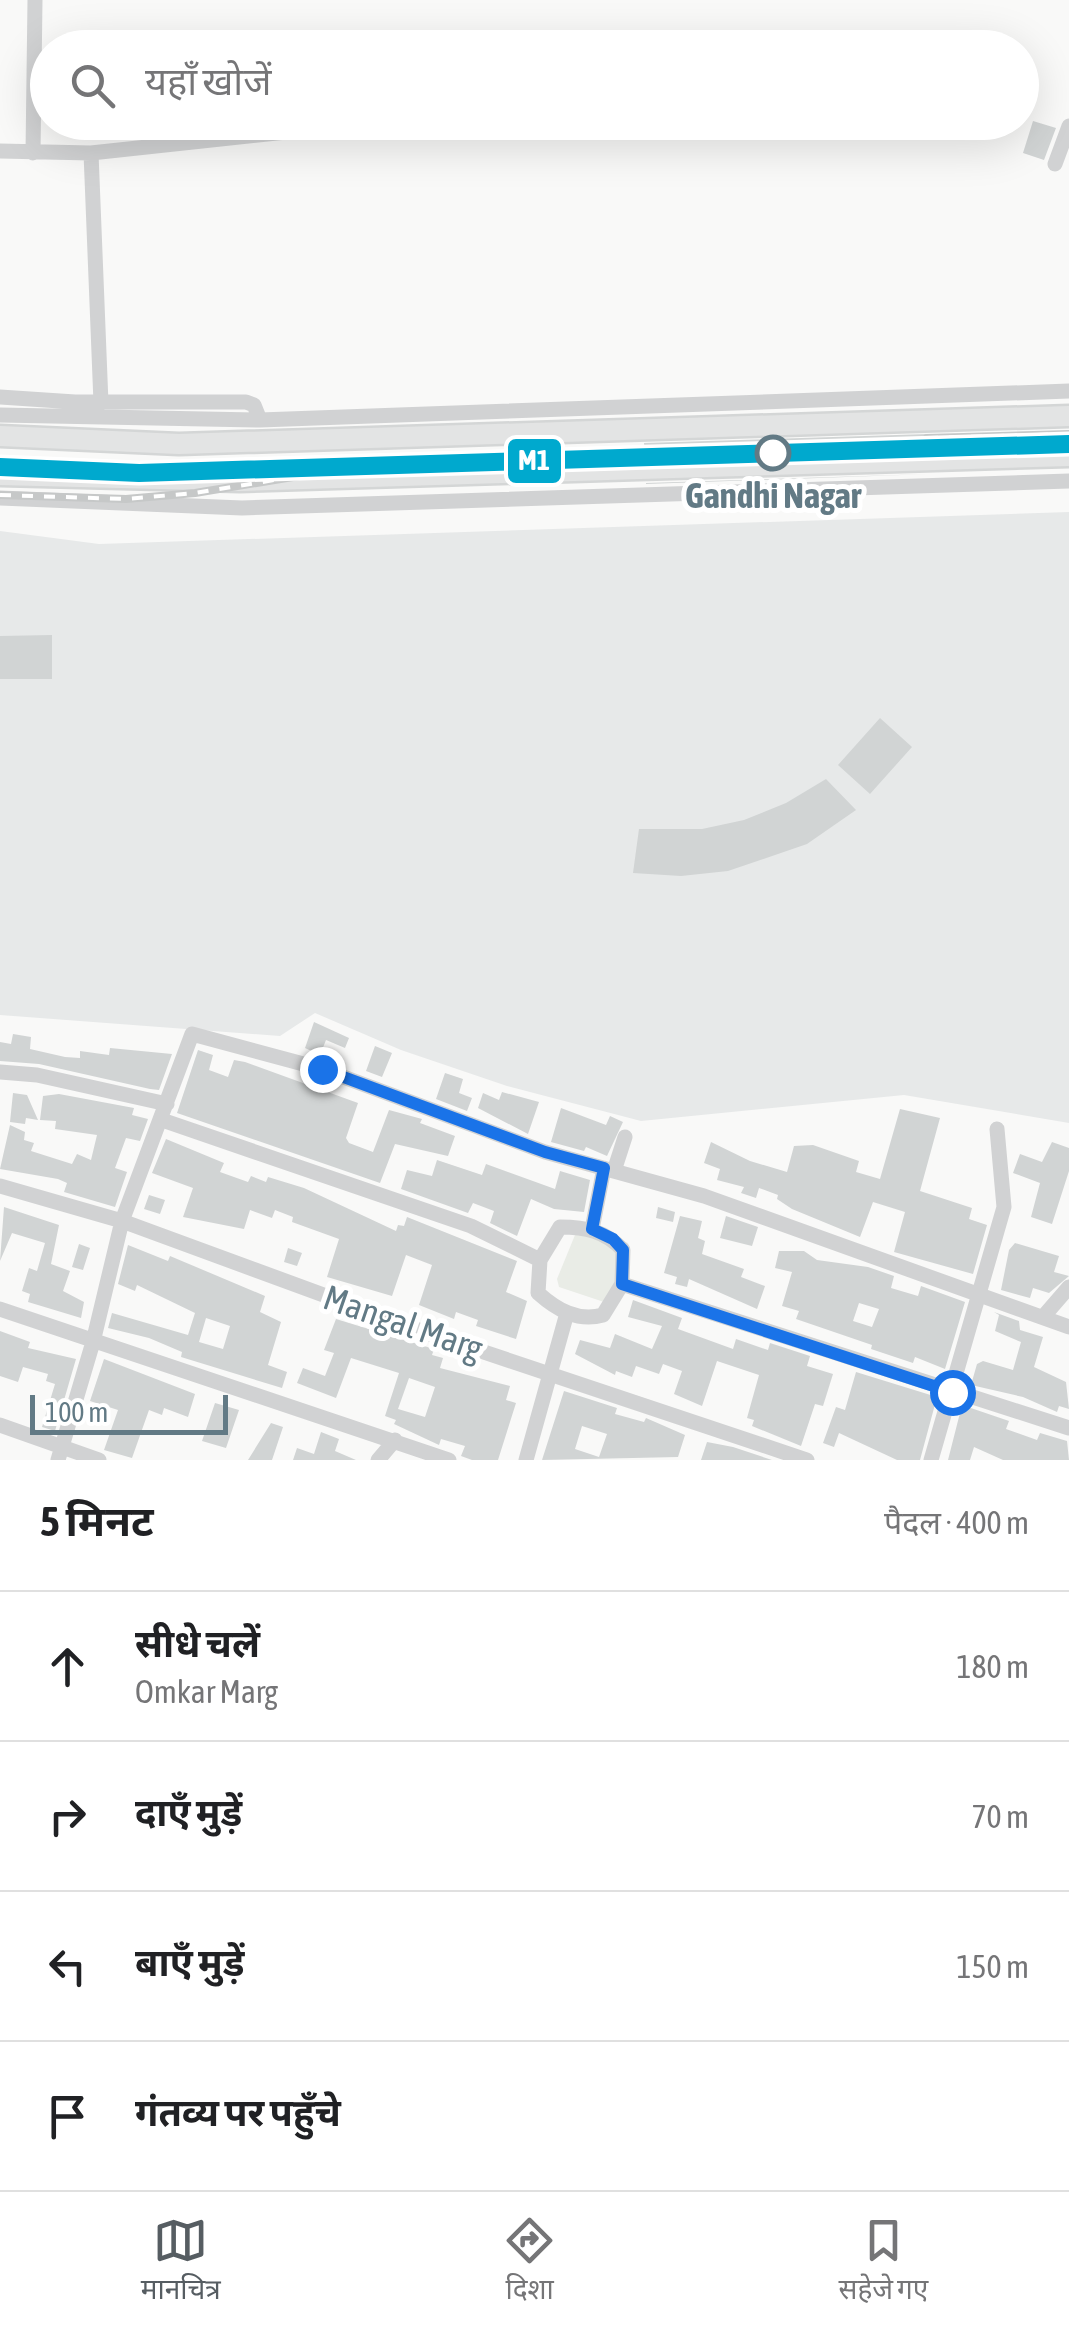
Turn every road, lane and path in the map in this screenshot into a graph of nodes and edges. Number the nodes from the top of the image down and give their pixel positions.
1 (36, 0) edge
2 (35, 30) edge
3 (1069, 126) edge
4 (33, 140) edge
5 (212, 140) edge
6 (0, 150) edge
7 (91, 153) junction
8 (33, 154) junction
9 (1055, 164) dead end
10 (1069, 391) edge
11 (0, 397) edge
12 (101, 402) junction
13 (0, 415) edge
14 (1069, 416) edge
15 (260, 420) junction
16 (0, 436) edge
17 (1069, 456) edge
18 (0, 476) edge
19 (1069, 481) edge
20 (0, 498) edge
21 (0, 1072) edge
22 (165, 1112) junction
23 (998, 1129) dead end
24 (625, 1137) dead end
25 (609, 1169) junction
26 (0, 1186) edge
27 (122, 1222) junction
28 (592, 1229) junction
29 (540, 1260) junction
30 (622, 1284) junction
31 (1069, 1288) edge
32 (978, 1292) junction
33 (0, 1309) edge
34 (568, 1313) junction
35 (1043, 1317) junction
36 (1069, 1327) edge
37 (93, 1342) junction
38 (552, 1374) junction
39 (952, 1392) junction
40 (0, 1425) edge
41 (1069, 1428) edge
42 (395, 1440) junction
43 (60, 1452) edge
44 (99, 1460) edge
45 (378, 1460) edge
46 (449, 1460) edge
47 (526, 1460) edge
48 (807, 1460) edge
49 (932, 1460) edge

1 - 2 street
3 - 9 street
4 - 8 street
5 - 7 street
6 - 8 street
7 - 8 street
7 - 12 street
10 - 15 street
11 - 12 street
12 - 15 street
13 - 15 street
14 - 16 main road
17 - 18 main road
19 - 20 street
21 - 22 street
22 - 25 street
22 - 27 street
22 - 29 street
23 - 32 street
24 - 25 street
25 - 28 street
25 - 32 street
26 - 27 street, Mangal Marg
27 - 37 street
27 - 38 street, Mangal Marg
28 - 29 street
28 - 30 street
29 - 34 street
30 - 34 street
30 - 39 street
31 - 35 street
32 - 35 street
32 - 39 street
33 - 37 street
34 - 38 street
35 - 36 street
37 - 42 street
37 - 43 street
38 - 47 street
38 - 48 street, Mangal Marg
39 - 41 street
39 - 49 street
40 - 43 street
42 - 45 street
42 - 46 street
43 - 44 street

